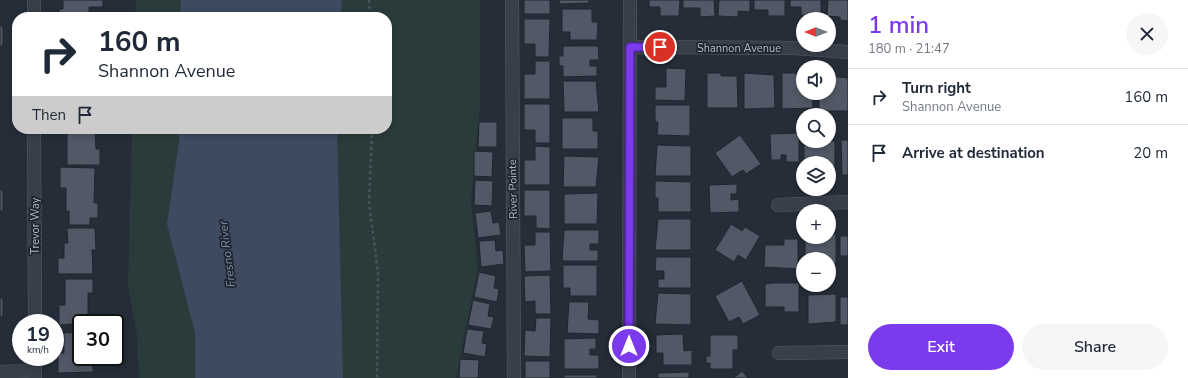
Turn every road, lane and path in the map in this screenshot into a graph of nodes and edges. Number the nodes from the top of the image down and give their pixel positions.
1 (34, 0) edge
2 (369, 0) edge
3 (512, 0) edge
4 (630, 0) edge
5 (34, 12) edge
6 (370, 12) edge
7 (630, 47) junction
8 (848, 52) edge
9 (34, 134) edge
10 (372, 134) edge
11 (848, 202) edge
12 (778, 204) dead end
13 (35, 314) edge
14 (848, 352) edge
15 (779, 353) dead end
16 (0, 372) edge
17 (35, 374) edge
18 (376, 378) edge
19 (514, 378) edge
20 (629, 378) edge

1 - 5 street
2 - 6 path
3 - 19 street, River Pointe
4 - 7 street
7 - 8 street, Shannon Avenue
7 - 20 street
9 - 13 street, Trevor Way
10 - 18 path
11 - 12 street
14 - 15 street
16 - 17 street

